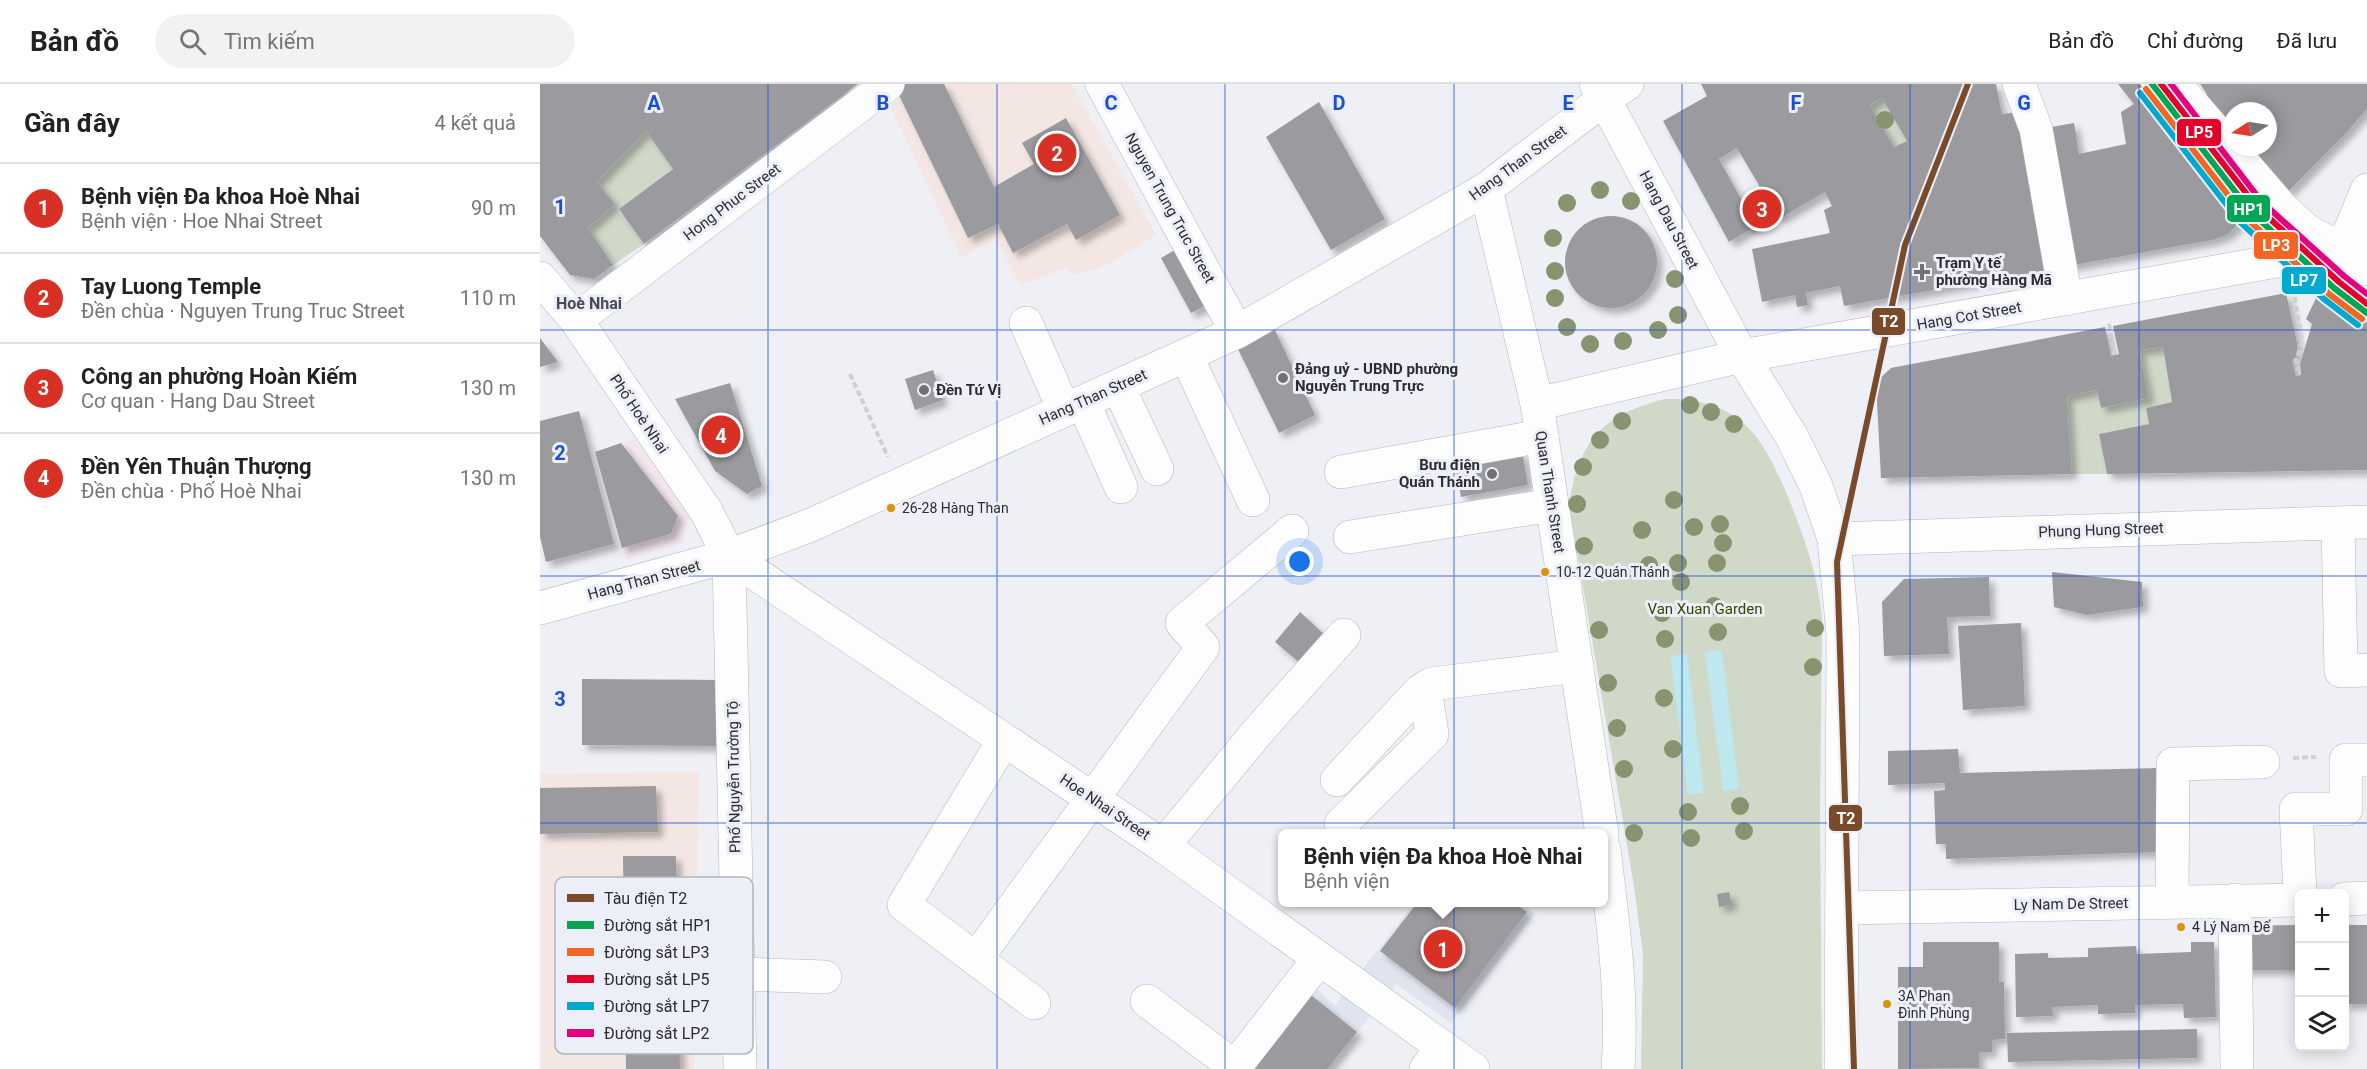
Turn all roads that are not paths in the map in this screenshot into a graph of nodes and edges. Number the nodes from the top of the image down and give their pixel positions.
1 (888, 84) edge
2 (1102, 84) edge
3 (2019, 84) edge
4 (2175, 84) edge
5 (1609, 89) edge
6 (1486, 189) junction
7 (2367, 190) edge
8 (2359, 255) edge
9 (540, 278) edge
10 (2066, 299) junction
11 (576, 320) junction
12 (1026, 323) dead end
13 (1237, 332) junction
14 (1186, 355) junction
15 (1742, 356) junction
16 (1118, 386) junction
17 (1074, 406) junction
18 (1539, 420) junction
19 (1157, 469) dead end
20 (1341, 472) dead end
21 (1121, 487) dead end
22 (1253, 500) dead end
23 (1552, 505) junction
24 (2352, 523) edge
25 (1292, 531) dead end
26 (1350, 537) dead end
27 (1834, 539) junction
28 (729, 556) junction
29 (540, 608) edge
30 (1344, 635) dead end
31 (1577, 666) junction
32 (2367, 670) edge
33 (1425, 688) junction
34 (1004, 740) junction
35 (2356, 760) edge
36 (2263, 762) road end
37 (1337, 780) dead end
38 (1092, 798) junction
39 (1341, 824) dead end
40 (1601, 829) edge
41 (1163, 846) junction
42 (737, 877) edge
43 (1608, 883) edge
44 (2300, 889) edge
45 (2367, 898) edge
46 (2349, 899) edge
47 (2235, 900) junction
48 (2295, 900) edge
49 (2172, 902) junction
50 (1842, 908) junction
51 (976, 959) junction
52 (1319, 959) junction
53 (753, 974) edge
54 (825, 977) dead end
55 (1147, 1001) dead end
56 (1034, 1003) dead end
57 (740, 1054) edge
58 (1434, 1058) edge
59 (740, 1069) edge
60 (1473, 1069) edge
61 (1618, 1069) edge
62 (1840, 1069) edge
63 (2237, 1069) edge

1 - 11 street, Hong Phuc Street
2 - 13 street, Nguyen Trung Truc Street
3 - 10 street
4 - 8 street
5 - 6 street, Hang Than Street
5 - 15 street, Hang Dau Street
6 - 13 street, Hang Than Street
6 - 18 street, Quan Thanh Street
7 - 8 street
8 - 10 street, Hang Cot Street
9 - 11 street, Phố Hoè Nhai
10 - 15 street, Hang Cot Street
11 - 28 street, Phố Hoè Nhai
12 - 17 street
13 - 14 street, Hang Than Street
14 - 16 street, Hang Than Street
14 - 22 street
15 - 18 street, Hang Cot Street
15 - 27 street, Hang Dau Street
16 - 17 street, Hang Than Street
16 - 19 street
17 - 21 street
17 - 28 street, Hang Than Street
18 - 20 street, Hang Cot Street
18 - 23 street, Quan Thanh Street
23 - 26 street
23 - 31 street, Quan Thanh Street
24 - 27 street, Phung Hung Street
24 - 32 street
25 - 38 street
27 - 50 street, Hang Dau Street
28 - 29 street, Hang Than Street
28 - 34 street, Hoe Nhai Street
28 - 42 street, Phố Nguyễn Trường Tộ
30 - 41 street
31 - 33 street
31 - 40 street, Quan Thanh Street
33 - 37 street
33 - 39 street
34 - 38 street, Hoe Nhai Street
34 - 51 street
35 - 44 street
36 - 49 street
38 - 41 street, Hoe Nhai Street
38 - 51 street
41 - 52 street, Hoe Nhai Street
43 - 61 street
45 - 46 street
47 - 48 street, Ly Nam De Street
47 - 49 street, Ly Nam De Street
47 - 63 street
49 - 50 street, Ly Nam De Street
50 - 62 street, Hang Dau Street
51 - 56 street
52 - 55 street
52 - 58 street, Hoe Nhai Street
53 - 54 street
57 - 59 street, Phố Nguyễn Trường Tộ
58 - 60 street, Hoe Nhai Street

